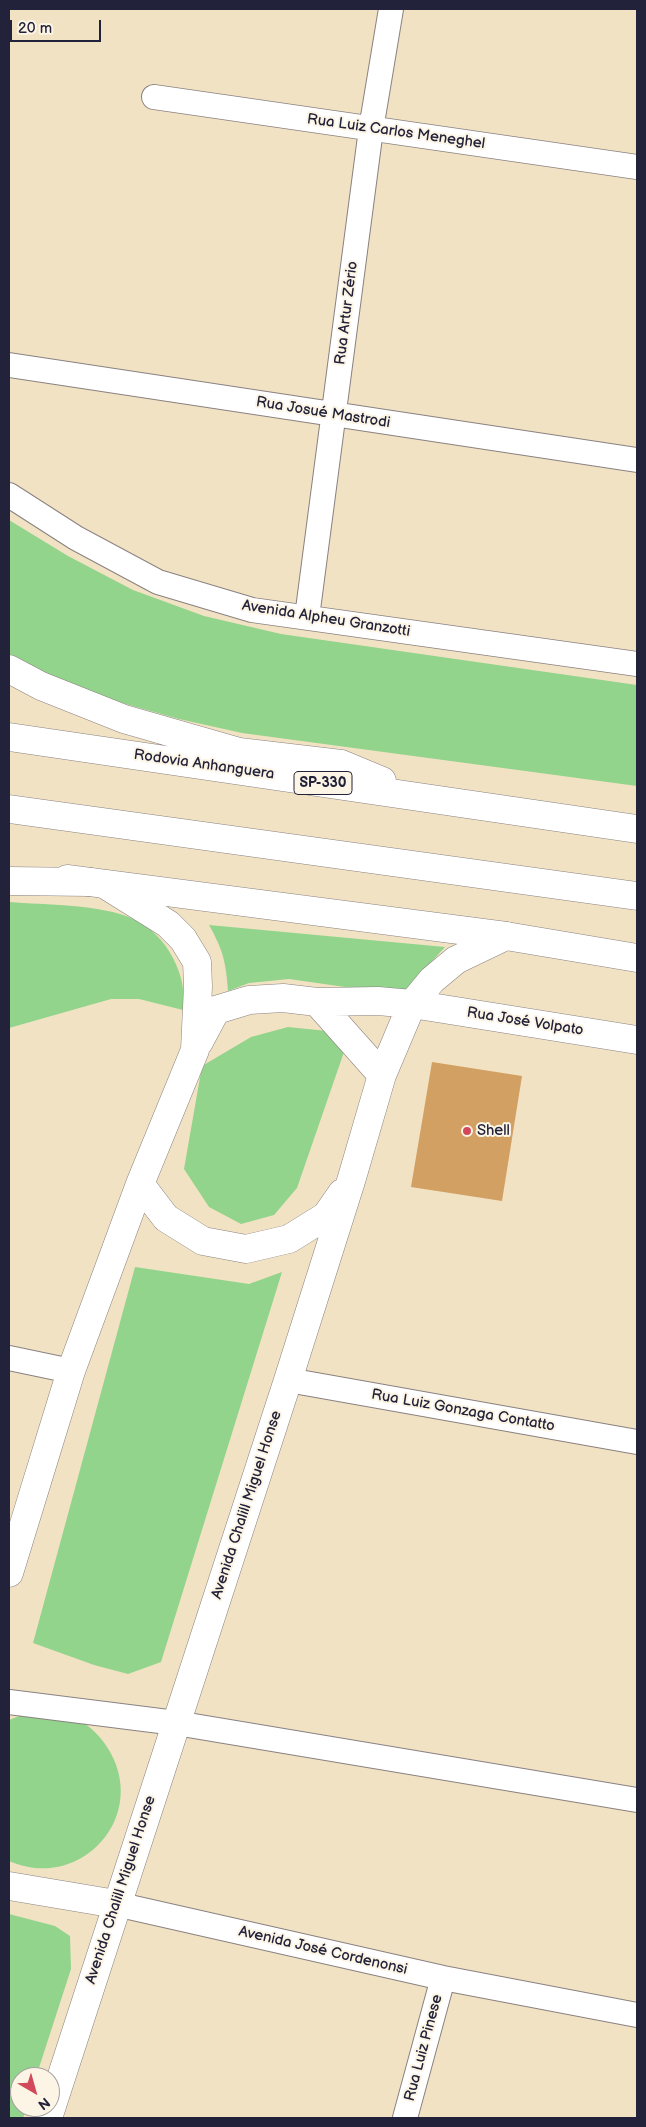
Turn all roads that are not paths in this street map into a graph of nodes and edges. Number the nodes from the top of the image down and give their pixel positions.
1 (392, 9) edge
2 (154, 97) dead end
3 (372, 129) junction
4 (637, 167) edge
5 (9, 365) edge
6 (334, 415) junction
7 (637, 460) edge
8 (9, 495) edge
9 (307, 617) junction
10 (637, 664) edge
11 (9, 669) edge
12 (9, 736) edge
13 (423, 797) junction
14 (9, 809) edge
15 (637, 829) edge
16 (9, 871) edge
17 (9, 881) edge
18 (97, 883) junction
19 (637, 896) edge
20 (506, 936) junction
21 (637, 958) edge
22 (317, 1002) junction
23 (412, 1004) junction
24 (637, 1040) edge
25 (195, 1050) junction
26 (382, 1075) junction
27 (351, 1181) junction
28 (140, 1184) junction
29 (9, 1358) edge
30 (71, 1371) junction
31 (288, 1380) junction
32 (637, 1442) edge
33 (9, 1573) edge
34 (9, 1702) edge
35 (176, 1723) junction
36 (637, 1800) edge
37 (9, 1886) edge
38 (116, 1904) junction
39 (443, 1978) junction
40 (637, 2015) edge
41 (48, 2118) edge
42 (405, 2118) edge

1 - 3 street, Rua Artur Zério
2 - 3 street, Rua Luiz Carlos Meneghel
3 - 4 street, Rua Luiz Carlos Meneghel
3 - 6 street, Rua Artur Zério
5 - 6 street, Rua Josué Mastrodi
6 - 7 street, Rua Josué Mastrodi
6 - 9 street, Rua Artur Zério
8 - 9 street, Avenida Alpheu Granzotti
9 - 10 street, Avenida Alpheu Granzotti
11 - 13 main road
12 - 13 main road, Rodovia Anhanguera / SP-330
13 - 15 main road, Rodovia Anhanguera / SP-330
14 - 19 main road
16 - 18 main road
17 - 18 main road
18 - 20 main road
18 - 25 main road
20 - 21 main road
20 - 23 main road, Avenida Chalill Miguel Honse
22 - 23 main road, Rua José Volpato
22 - 25 main road, Rua José Volpato
22 - 26 main road
23 - 24 main road, Rua José Volpato
23 - 26 main road, Avenida Chalill Miguel Honse
25 - 28 main road
26 - 27 main road, Avenida Chalill Miguel Honse
27 - 28 main road
27 - 31 main road, Avenida Chalill Miguel Honse
28 - 30 main road
29 - 30 street
30 - 33 main road
31 - 32 street, Rua Luiz Gonzaga Contatto
31 - 35 main road, Avenida Chalill Miguel Honse
34 - 35 street
35 - 36 street
35 - 38 main road, Avenida Chalill Miguel Honse
37 - 38 main road, Avenida José Cordenonsi
38 - 39 street, Avenida José Cordenonsi
38 - 41 main road, Avenida Chalill Miguel Honse
39 - 40 street, Avenida José Cordenonsi
39 - 42 street, Rua Luiz Pinese

